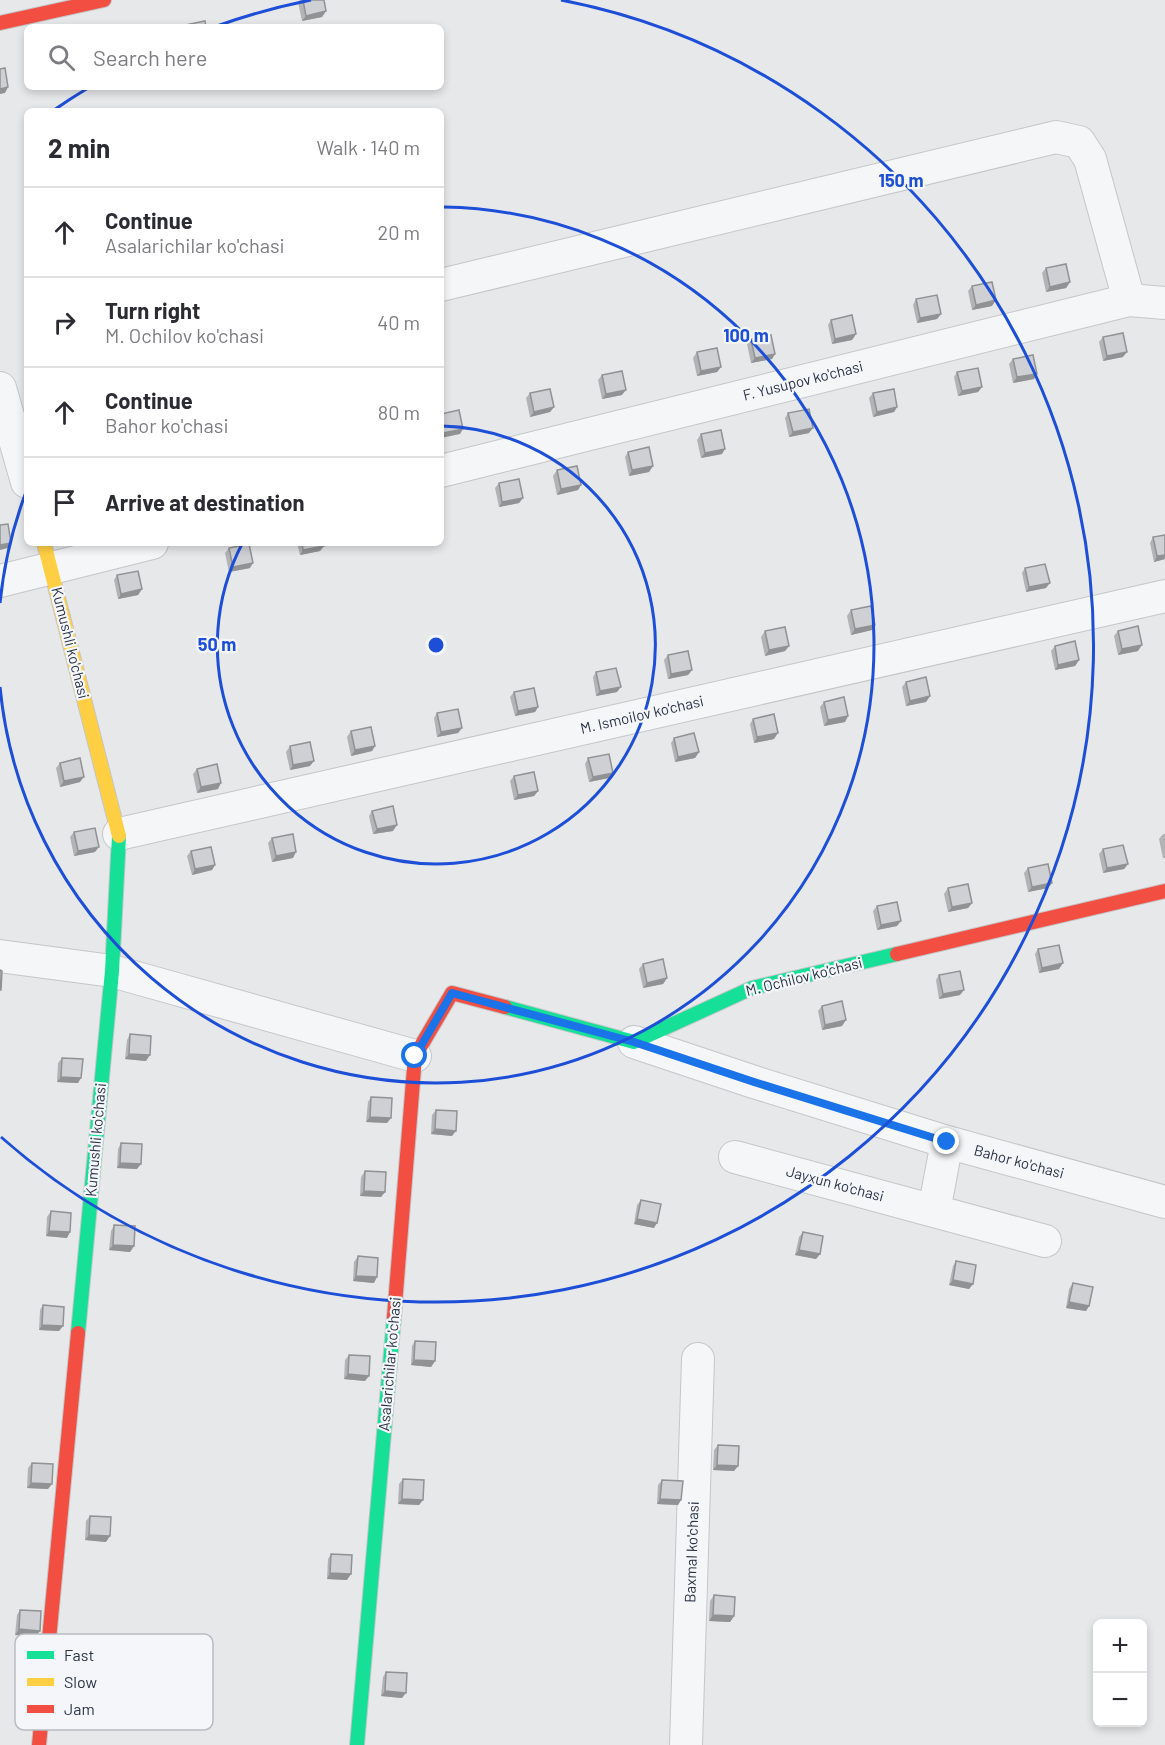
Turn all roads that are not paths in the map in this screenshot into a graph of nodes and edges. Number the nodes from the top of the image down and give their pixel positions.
1 (104, 0) edge
2 (0, 23) edge
3 (444, 284) edge
4 (1129, 300) junction
5 (1165, 303) edge
6 (9, 387) edge
7 (24, 466) edge
8 (444, 470) edge
9 (128, 546) edge
10 (48, 556) edge
11 (0, 581) edge
12 (1165, 596) edge
13 (119, 834) junction
14 (1165, 891) edge
15 (0, 956) edge
16 (112, 971) junction
17 (634, 1042) junction
18 (415, 1056) junction
19 (947, 1142) junction
20 (735, 1157) dead end
21 (1165, 1202) edge
22 (934, 1211) junction
23 (1045, 1241) dead end
24 (698, 1359) dead end
25 (49, 1634) edge
26 (40, 1730) edge
27 (39, 1745) edge
28 (357, 1745) edge
29 (686, 1745) edge

1 - 2 street
3 - 4 street
4 - 5 street, F. Yusupov ko'chasi
4 - 8 street, F. Yusupov ko'chasi
6 - 7 street
9 - 10 street
10 - 11 street
10 - 13 street, Kumushli ko'chasi
12 - 13 street, M. Ismoilov ko'chasi
13 - 16 street, Kumushli ko'chasi
14 - 17 street, M. Ochilov ko'chasi
15 - 16 street
16 - 18 street
16 - 25 street, Kumushli ko'chasi
17 - 18 street, Asalarichilar ko'chasi
17 - 19 street, Bahor ko'chasi
18 - 28 street, Asalarichilar ko'chasi
19 - 21 street, Bahor ko'chasi
19 - 22 street
20 - 22 street, Jayxun ko'chasi
22 - 23 street, Jayxun ko'chasi
24 - 29 street, Baxmal ko'chasi
26 - 27 street, Kumushli ko'chasi

